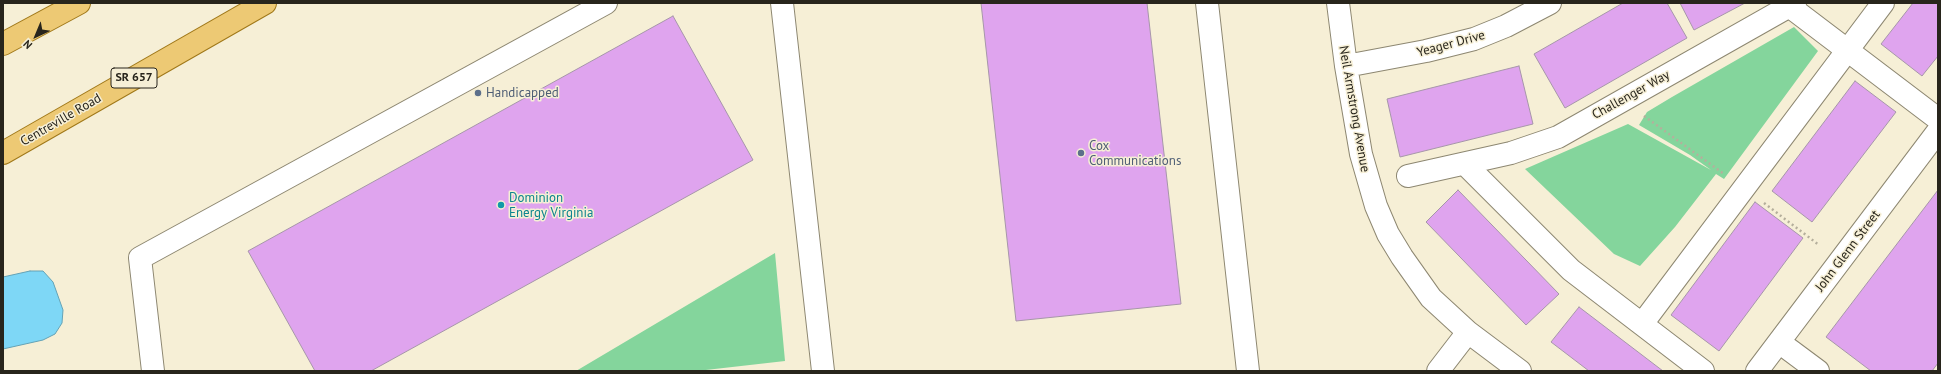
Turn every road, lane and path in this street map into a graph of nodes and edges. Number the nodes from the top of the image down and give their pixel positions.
1 (79, 3) edge
2 (265, 3) edge
3 (606, 3) edge
4 (782, 3) edge
5 (1207, 3) edge
6 (1338, 3) edge
7 (1883, 3) edge
8 (1541, 5) edge
9 (1792, 5) edge
10 (3, 44) edge
11 (1848, 51) junction
12 (1346, 66) junction
13 (1938, 119) edge
14 (1938, 131) edge
15 (3, 153) edge
16 (1465, 164) junction
17 (1408, 176) dead end
18 (1642, 324) junction
19 (1468, 332) junction
20 (1779, 342) junction
21 (153, 371) edge
22 (823, 371) edge
23 (1248, 371) edge
24 (1438, 371) edge
25 (1520, 371) edge
26 (1703, 371) edge
27 (1757, 371) edge
28 (1818, 371) edge

1 - 10 main road
2 - 15 main road, Centreville Road / SR 657
3 - 21 street
4 - 22 street
5 - 23 street
6 - 12 street, Neil Armstrong Avenue
7 - 11 street
8 - 12 street, Yeager Drive
9 - 11 street, Challenger Way
9 - 16 street, Challenger Way
11 - 13 street, Challenger Way
11 - 18 street
12 - 19 street, Neil Armstrong Avenue
14 - 20 street, John Glenn Street
16 - 17 street, Challenger Way
16 - 18 street
18 - 26 street
19 - 24 street
19 - 25 street, Neil Armstrong Avenue
20 - 27 street, John Glenn Street
20 - 28 street

